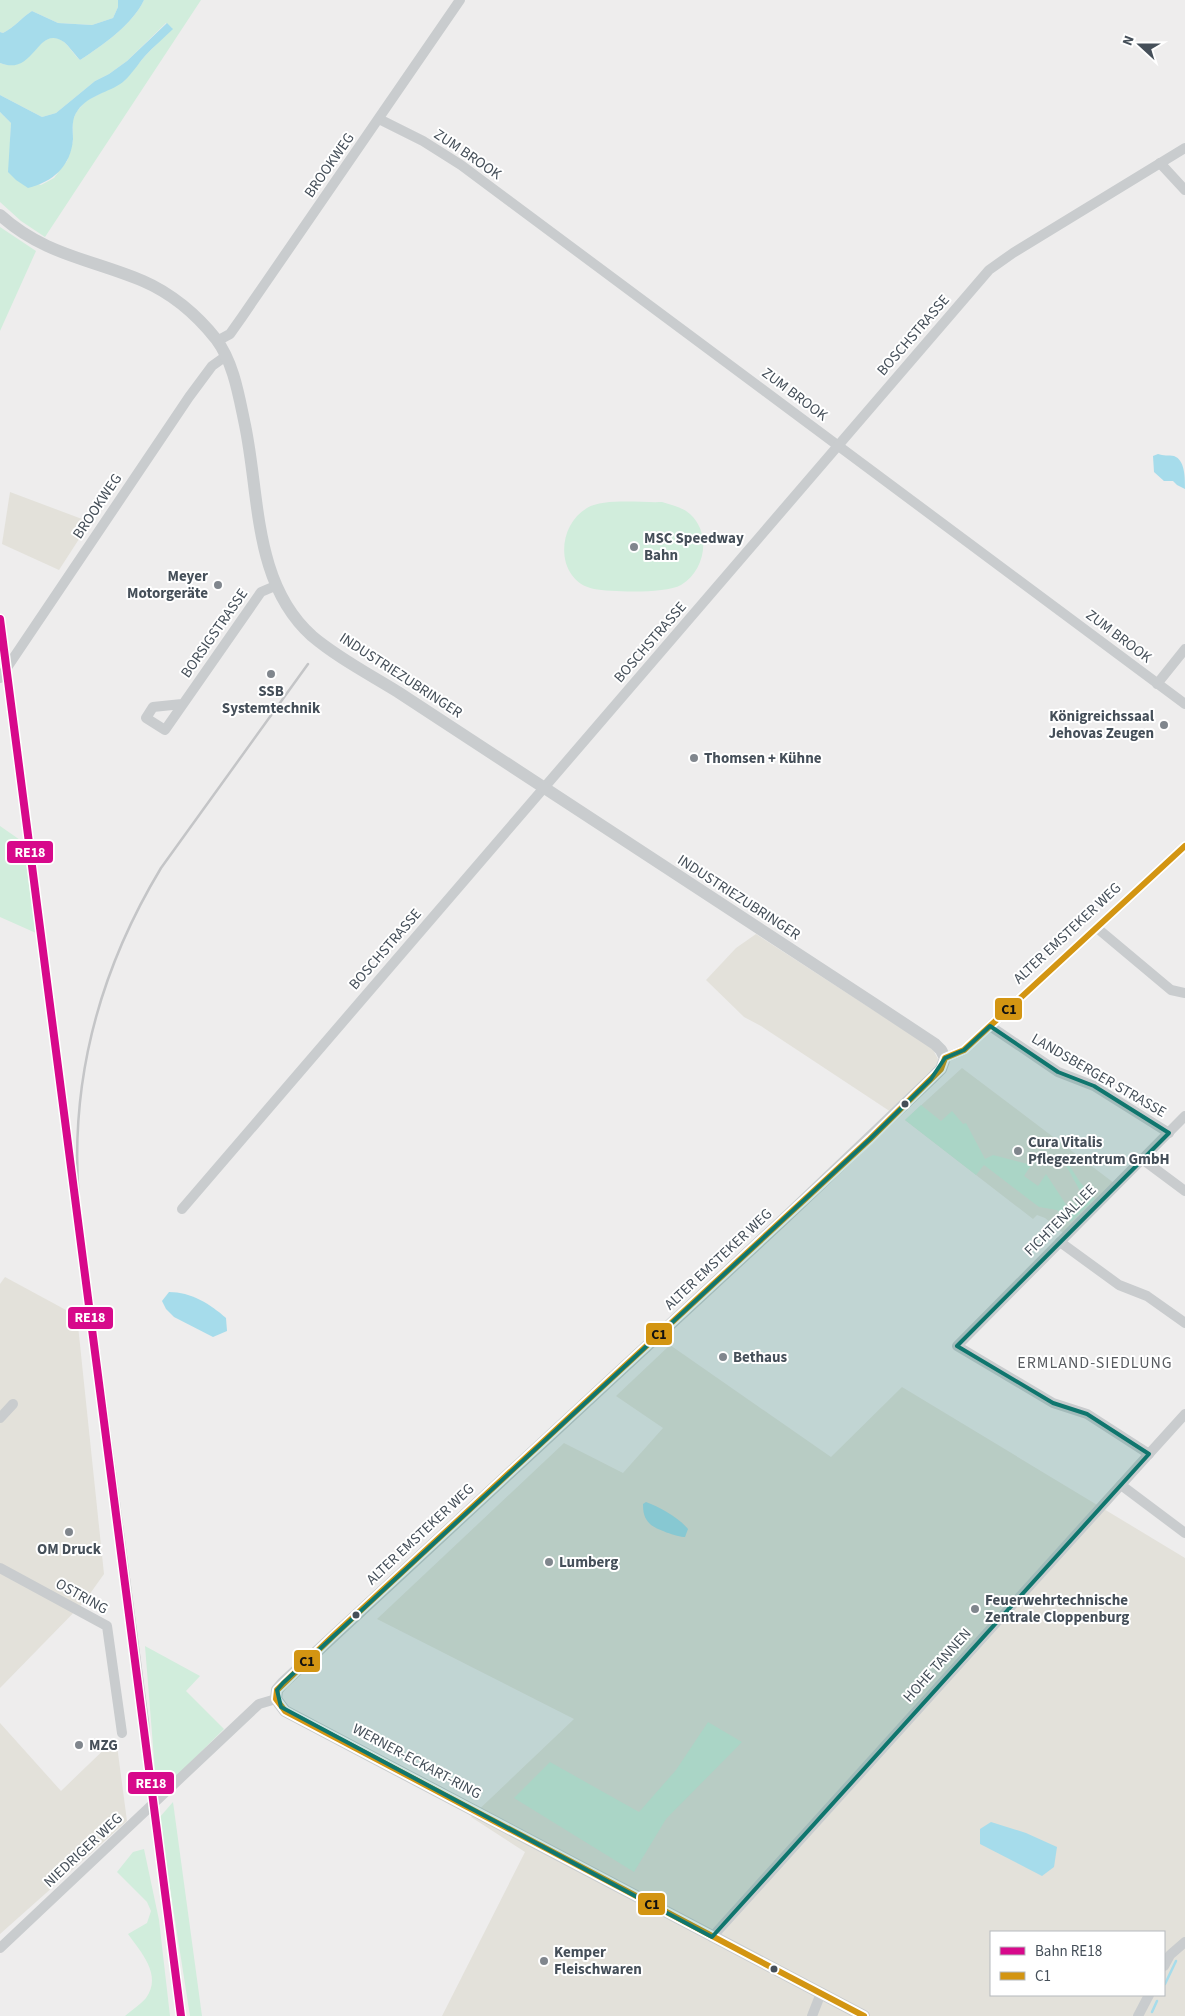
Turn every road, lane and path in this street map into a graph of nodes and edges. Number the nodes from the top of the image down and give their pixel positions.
1 (460, 0) edge
2 (379, 119) junction
3 (1185, 148) edge
4 (1160, 164) junction
5 (1185, 190) edge
6 (0, 215) edge
7 (217, 341) junction
8 (226, 356) junction
9 (838, 445) junction
10 (276, 586) junction
11 (1185, 649) edge
12 (0, 678) edge
13 (1157, 684) junction
14 (182, 704) dead end
15 (1185, 704) edge
16 (544, 788) junction
17 (1185, 846) edge
18 (1096, 928) junction
19 (1185, 993) edge
20 (990, 1026) junction
21 (945, 1058) junction
22 (1185, 1116) edge
23 (1169, 1132) junction
24 (1142, 1159) junction
25 (1185, 1190) edge
26 (182, 1209) dead end
27 (1060, 1242) junction
28 (1185, 1323) edge
29 (13, 1404) dead end
30 (1185, 1414) edge
31 (0, 1418) edge
32 (1149, 1454) junction
33 (1121, 1485) junction
34 (1185, 1533) edge
35 (0, 1568) edge
36 (276, 1699) junction
37 (122, 1733) dead end
38 (712, 1937) junction
39 (1185, 1942) edge
40 (0, 1948) edge
41 (1165, 1964) edge
42 (821, 1993) junction
43 (1148, 1996) edge
44 (812, 2016) edge
45 (864, 2016) edge
46 (1138, 2016) edge

1 - 2 street, BROOKWEG
2 - 7 street, BROOKWEG
2 - 9 street, ZUM BROOK
3 - 4 street, BOSCHSTRASSE
4 - 5 street
4 - 9 street, BOSCHSTRASSE
6 - 7 street, INDUSTRIEZUBRINGER
7 - 8 street, INDUSTRIEZUBRINGER
8 - 10 street, INDUSTRIEZUBRINGER
8 - 12 street, BROOKWEG
9 - 13 street, ZUM BROOK
9 - 16 street, BOSCHSTRASSE
10 - 14 street, BORSIGSTRASSE
10 - 16 street, INDUSTRIEZUBRINGER
11 - 13 street
13 - 15 street, ZUM BROOK
16 - 21 street, INDUSTRIEZUBRINGER
16 - 26 street, BOSCHSTRASSE
17 - 18 street, ALTER EMSTEKER WEG
18 - 19 street
18 - 20 street, ALTER EMSTEKER WEG
20 - 21 street, ALTER EMSTEKER WEG
20 - 23 street, LANDSBERGER STRASSE
21 - 36 street, ALTER EMSTEKER WEG
22 - 23 street, FICHTENALLEE
23 - 24 street, FICHTENALLEE
24 - 25 street
24 - 27 street, FICHTENALLEE
27 - 28 street
27 - 32 street, FICHTENALLEE
29 - 31 street
30 - 32 street, HOHE TANNEN
32 - 33 street, HOHE TANNEN
33 - 34 street
33 - 38 street, HOHE TANNEN
35 - 37 street, OSTRING
36 - 38 street, WERNER-ECKART-RING
36 - 40 street, NIEDRIGER WEG
38 - 42 street, WERNER-ECKART-RING
39 - 41 street
42 - 44 street
42 - 45 street, WERNER-ECKART-RING
43 - 46 street

